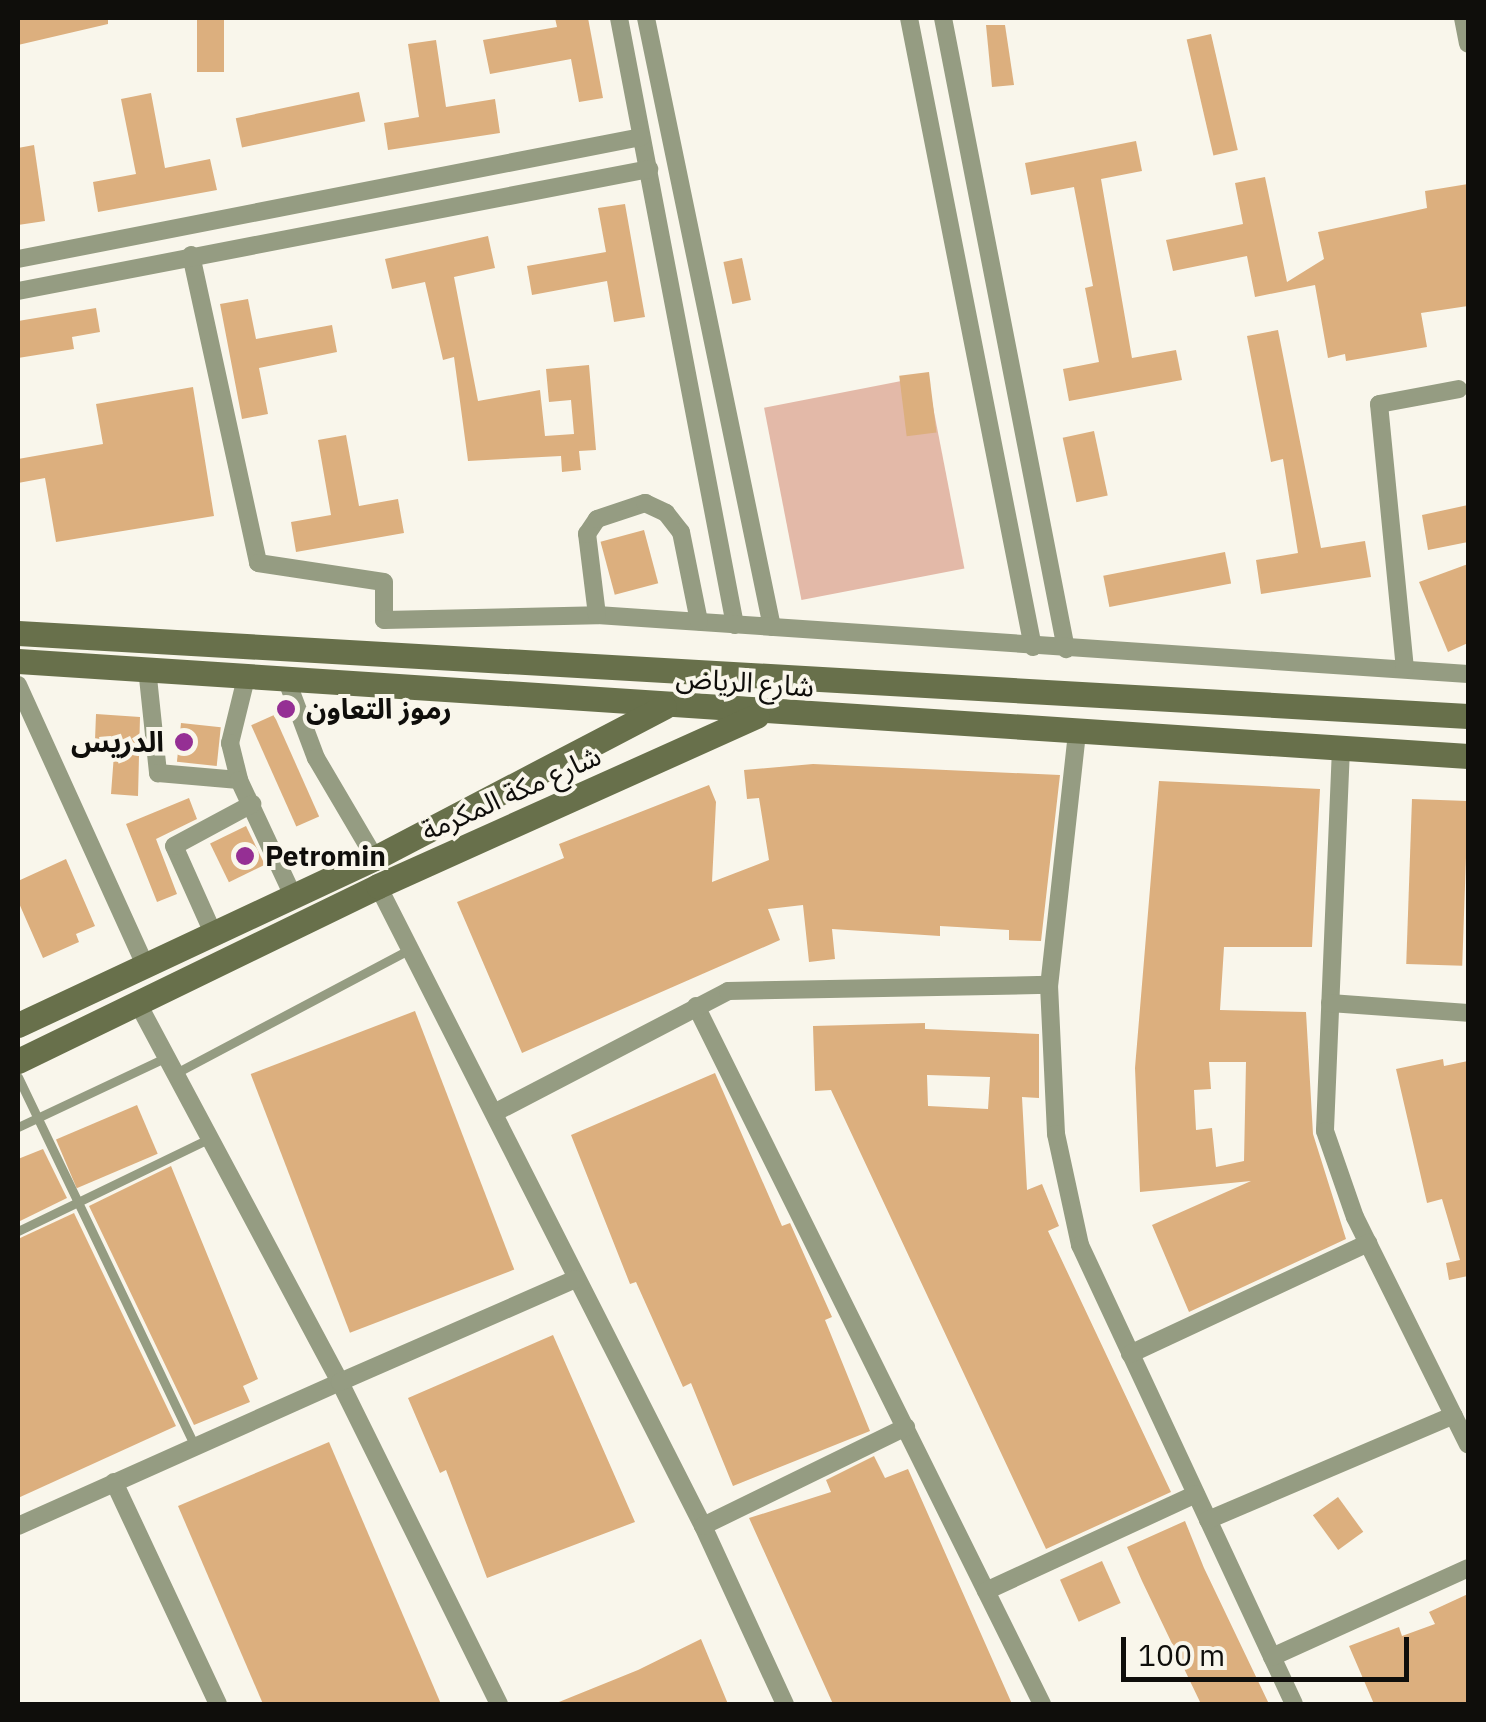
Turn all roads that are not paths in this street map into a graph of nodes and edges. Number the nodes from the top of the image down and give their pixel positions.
1 (619, 18) edge
2 (646, 18) edge
3 (909, 18) edge
4 (943, 18) edge
5 (1463, 18) edge
6 (1468, 44) edge
7 (641, 136) junction
8 (649, 169) junction
9 (191, 255) junction
10 (18, 260) edge
11 (18, 290) edge
12 (1459, 389) dead end
13 (597, 616) junction
14 (698, 621) junction
15 (735, 625) junction
16 (772, 627) junction
17 (23, 630) edge
18 (1033, 647) junction
19 (1066, 648) junction
20 (432, 659) junction
21 (18, 661) edge
22 (147, 668) junction
23 (1404, 669) junction
24 (1468, 674) edge
25 (246, 678) junction
26 (288, 681) junction
27 (18, 685) edge
28 (420, 688) junction
29 (576, 700) junction
30 (664, 707) junction
31 (762, 714) junction
32 (1468, 716) edge
33 (1078, 733) junction
34 (593, 744) junction
35 (1340, 748) junction
36 (1468, 756) edge
37 (239, 780) junction
38 (252, 804) junction
39 (375, 858) junction
40 (378, 886) junction
41 (292, 896) junction
42 (213, 933) junction
43 (410, 949) junction
44 (145, 965) junction
45 (1050, 984) junction
46 (1330, 1003) junction
47 (139, 1005) junction
48 (696, 1006) junction
49 (1468, 1013) edge
50 (24, 1022) edge
51 (18, 1059) edge
52 (171, 1065) junction
53 (18, 1077) edge
54 (496, 1112) junction
55 (42, 1116) junction
56 (18, 1127) edge
57 (210, 1138) junction
58 (81, 1202) junction
59 (18, 1231) edge
60 (1368, 1244) junction
61 (576, 1279) junction
62 (1130, 1354) junction
63 (340, 1382) junction
64 (1454, 1415) junction
65 (906, 1428) junction
66 (1468, 1445) edge
67 (196, 1448) junction
68 (114, 1482) junction
69 (1196, 1494) junction
70 (1208, 1520) junction
71 (18, 1526) edge
72 (704, 1526) junction
73 (1468, 1568) edge
74 (986, 1592) junction
75 (1272, 1657) junction
76 (218, 1704) edge
77 (499, 1704) edge
78 (785, 1704) edge
79 (1042, 1704) edge
80 (1294, 1704) edge

1 - 7 street
2 - 16 street
3 - 18 street
4 - 19 street
5 - 6 street
7 - 8 street
7 - 10 street
8 - 9 street
8 - 15 street
9 - 11 street
9 - 13 street
12 - 23 street
13 - 14 street
13 - 14 street
14 - 15 street
15 - 16 street
16 - 18 street
17 - 20 main road, شارع الرياض
18 - 19 street
19 - 23 street
20 - 28 main road
20 - 32 main road, شارع الرياض
21 - 22 main road, شارع الرياض
22 - 25 main road, شارع الرياض
22 - 37 street
23 - 24 street
25 - 26 main road, شارع الرياض
25 - 37 street
26 - 28 main road, شارع الرياض
26 - 39 street
27 - 44 street
28 - 29 main road, شارع الرياض
29 - 30 main road, شارع الرياض
29 - 34 main road
30 - 31 main road, شارع الرياض
30 - 34 main road, شارع مكة المكرمة
31 - 33 main road, شارع الرياض
31 - 40 main road, شارع مكة المكرمة
33 - 35 main road, شارع الرياض
33 - 45 street
34 - 39 main road, شارع مكة المكرمة
35 - 36 main road, شارع الرياض
35 - 46 street
37 - 38 street
38 - 41 street
38 - 42 street
39 - 41 main road, شارع مكة المكرمة
40 - 43 street
40 - 47 main road, شارع مكة المكرمة
41 - 42 main road, شارع مكة المكرمة
42 - 44 main road, شارع مكة المكرمة
43 - 52 lane
43 - 54 street
44 - 50 main road, شارع مكة المكرمة
45 - 48 street
45 - 62 street
46 - 49 street
46 - 60 street
47 - 51 main road, شارع مكة المكرمة
47 - 52 street
48 - 54 street
48 - 65 street
50 - 51 main road
52 - 55 lane
52 - 57 street
53 - 55 lane
54 - 61 street
55 - 56 lane
55 - 58 lane
57 - 58 lane
57 - 63 street
58 - 59 lane
58 - 67 lane
60 - 62 street
60 - 64 street
61 - 63 street
61 - 72 street
62 - 69 street
63 - 67 street
63 - 77 street
64 - 66 street
64 - 70 street
65 - 72 street
65 - 74 street
67 - 68 street
68 - 71 street
68 - 76 street
69 - 70 street
69 - 74 street
70 - 75 street
72 - 78 street
73 - 75 street
74 - 79 street
75 - 80 street

